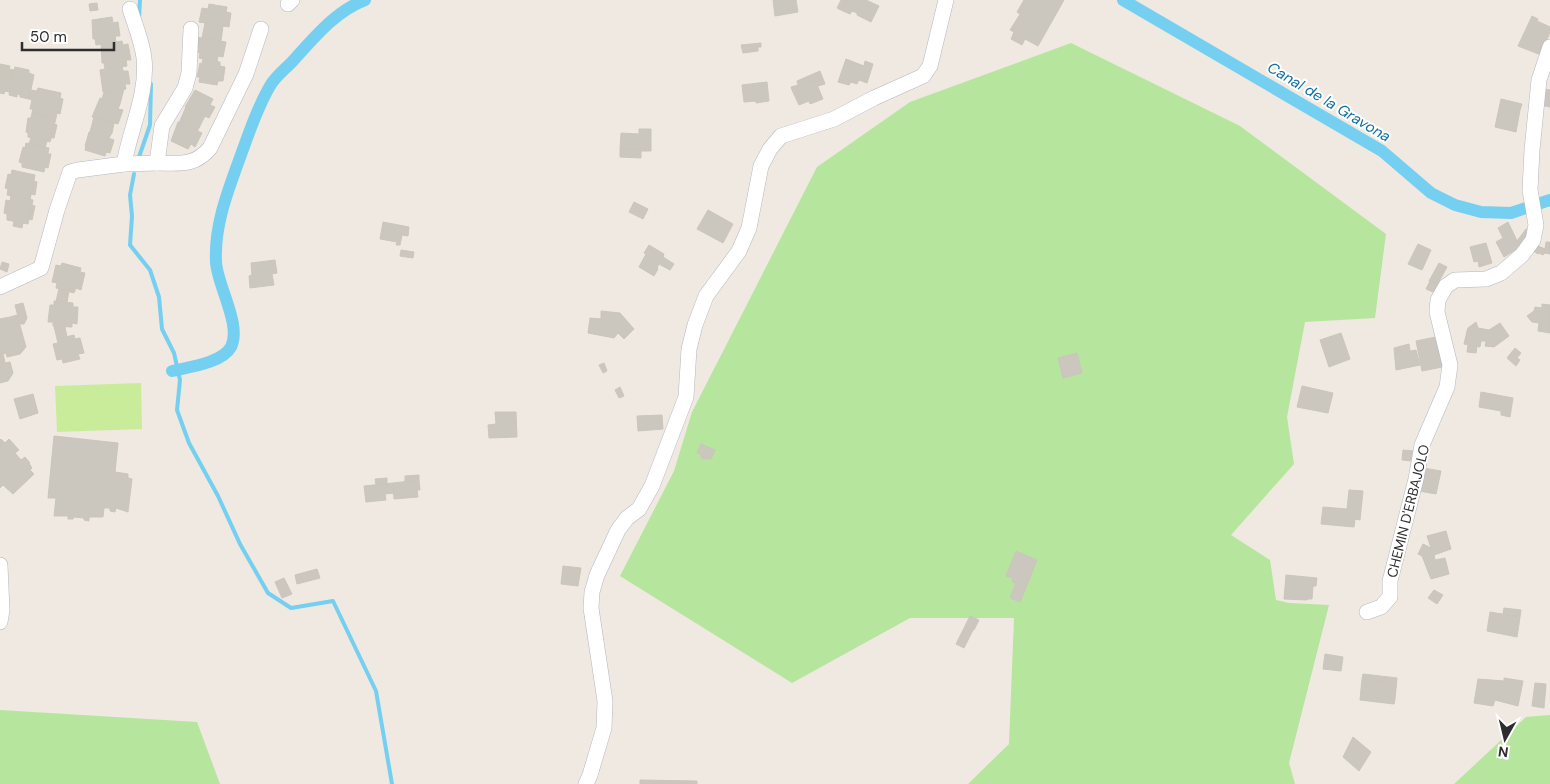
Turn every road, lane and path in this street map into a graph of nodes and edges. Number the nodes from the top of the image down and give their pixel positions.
1 (946, 0) edge
2 (130, 9) dead end
3 (191, 29) dead end
4 (261, 29) dead end
5 (1550, 47) edge
6 (157, 163) junction
7 (124, 164) junction
8 (0, 287) edge
9 (0, 565) edge
10 (1367, 612) dead end
11 (0, 622) edge
12 (586, 784) edge

1 - 12 street
2 - 7 street
3 - 6 street
4 - 6 street
5 - 10 street, CHEMIN D'ERBAJOLO
6 - 7 street
7 - 8 street
9 - 11 street

